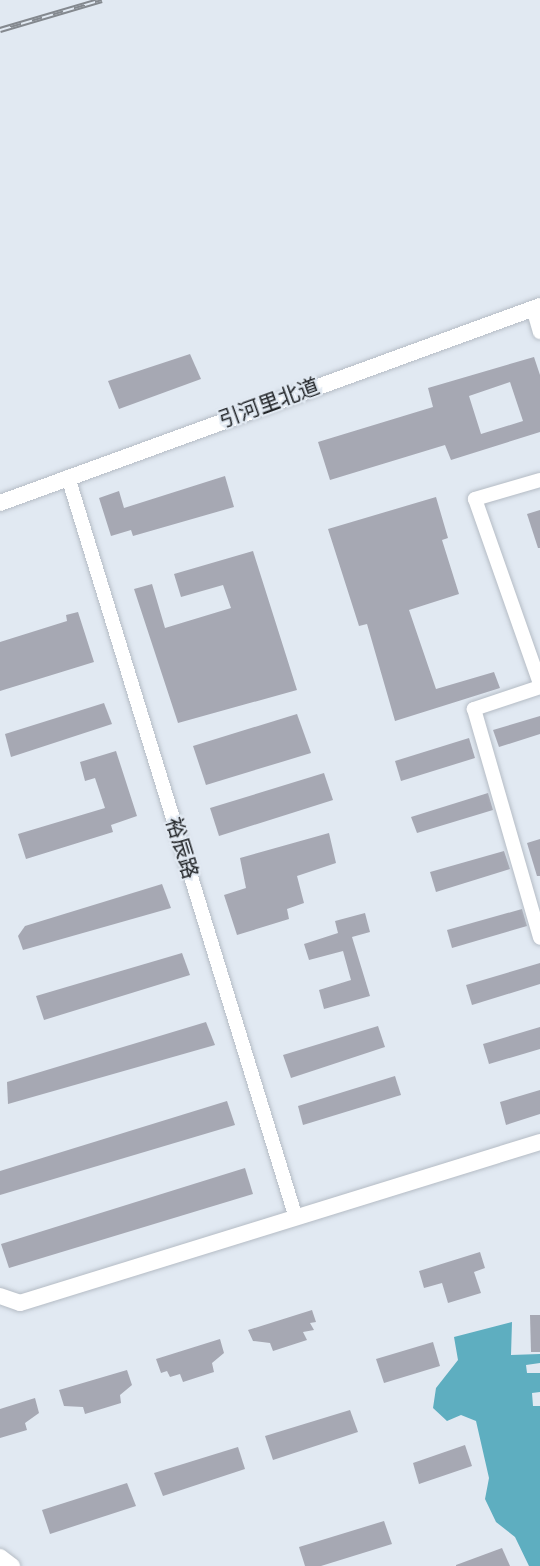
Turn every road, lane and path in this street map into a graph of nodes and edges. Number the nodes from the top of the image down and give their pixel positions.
1 (536, 307) edge
2 (540, 332) edge
3 (68, 477) junction
4 (540, 480) edge
5 (0, 503) edge
6 (540, 685) edge
7 (540, 938) edge
8 (540, 1142) edge
9 (296, 1218) junction
10 (0, 1296) edge
11 (0, 1557) edge
12 (12, 1566) edge

1 - 2 street
1 - 3 street, 引河里北道
3 - 5 street, 引河里北道
3 - 9 street, 裕辰路
4 - 6 street
6 - 7 street
8 - 9 street
9 - 10 street
11 - 12 street

